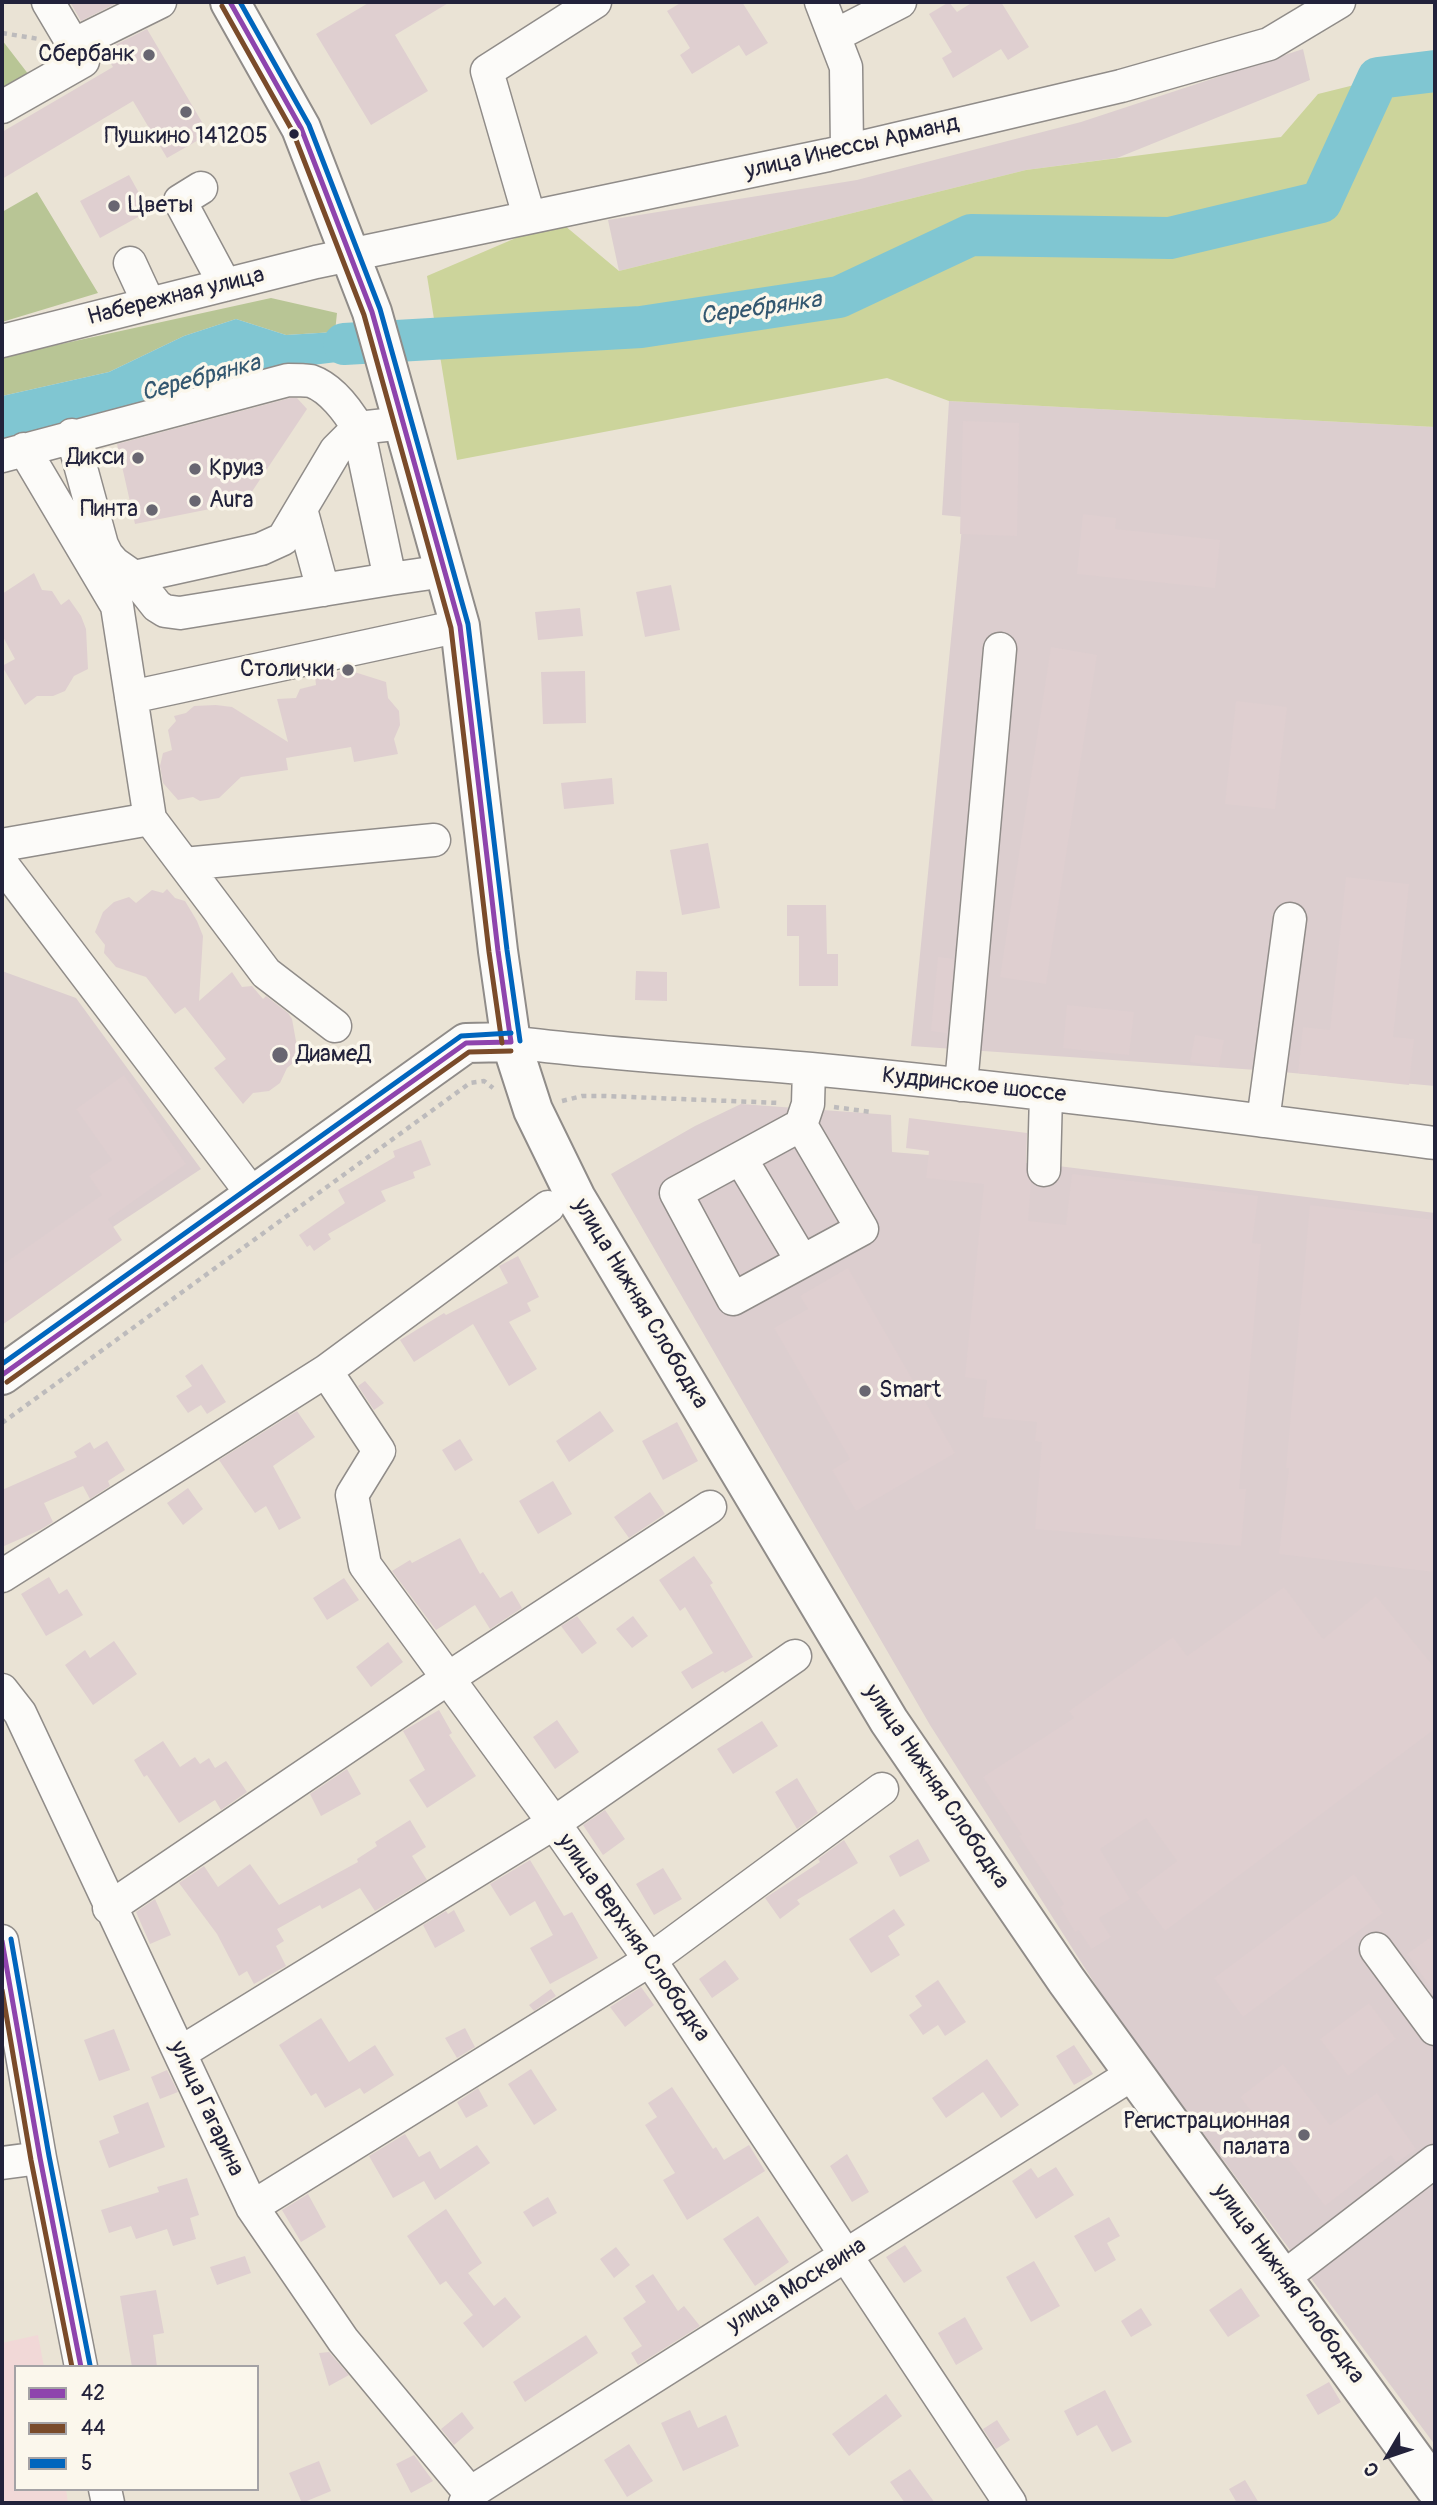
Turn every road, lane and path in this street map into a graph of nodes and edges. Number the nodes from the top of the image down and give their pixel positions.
1 (48, 2) edge
2 (160, 2) edge
3 (230, 2) edge
4 (595, 2) edge
5 (821, 2) edge
6 (900, 2) edge
7 (1339, 2) edge
8 (834, 36) junction
9 (73, 45) junction
10 (2, 107) edge
11 (847, 150) junction
12 (201, 188) dead end
13 (529, 216) junction
14 (351, 254) junction
15 (130, 263) dead end
16 (225, 285) junction
17 (149, 303) junction
18 (2, 341) edge
19 (404, 423) junction
20 (358, 428) junction
21 (72, 435) junction
22 (13, 452) edge
23 (301, 509) junction
24 (445, 571) junction
25 (134, 577) junction
26 (390, 579) junction
27 (323, 590) junction
28 (460, 626) junction
29 (1000, 649) dead end
30 (131, 697) junction
31 (150, 818) junction
32 (434, 840) dead end
33 (2, 845) edge
34 (2, 864) edge
35 (184, 864) junction
36 (1290, 919) dead end
37 (335, 1026) dead end
38 (511, 1042) junction
39 (809, 1069) junction
40 (961, 1085) junction
41 (1046, 1094) junction
42 (498, 1096) dead end
43 (558, 1102) dead end
44 (871, 1112) dead end
45 (804, 1115) junction
46 (1263, 1121) junction
47 (1435, 1143) edge
48 (741, 1159) junction
49 (1044, 1170) dead end
50 (253, 1195) junction
51 (548, 1207) dead end
52 (802, 1261) junction
53 (326, 1371) junction
54 (2, 1376) edge
55 (2, 1423) edge
56 (710, 1507) dead end
57 (2, 1576) edge
58 (795, 1656) dead end
59 (447, 1679) junction
60 (2, 1690) edge
61 (882, 1789) dead end
62 (554, 1823) junction
63 (109, 1908) junction
64 (2, 1941) edge
65 (1376, 1949) dead end
66 (650, 1960) junction
67 (1435, 2029) edge
68 (180, 2053) junction
69 (1134, 2073) junction
70 (40, 2158) junction
71 (1435, 2161) edge
72 (2, 2163) edge
73 (252, 2207) junction
74 (847, 2255) junction
75 (1284, 2277) junction
76 (81, 2365) edge
77 (1435, 2488) edge
78 (467, 2498) edge
79 (1010, 2503) edge

1 - 9 street
2 - 9 street
3 - 14 main road, улица Нижняя Слободка
4 - 13 street
5 - 8 street
6 - 8 street
7 - 11 street, улица Инессы Арманд
8 - 11 street
9 - 10 street
11 - 13 street, улица Инессы Арманд
12 - 16 street
13 - 14 street, улица Инессы Арманд
14 - 16 street, Набережная улица
14 - 19 main road, улица Нижняя Слободка
15 - 17 street
16 - 17 street, Набережная улица
17 - 18 street, Набережная улица
19 - 20 street
19 - 24 main road, улица Нижняя Слободка
20 - 21 street
20 - 23 street
20 - 26 street
21 - 22 street
21 - 25 street
22 - 30 street
23 - 25 street
23 - 27 street
24 - 26 street
24 - 28 main road, улица Нижняя Слободка
25 - 27 street
26 - 27 street
28 - 30 street
28 - 38 main road, улица Нижняя Слободка
29 - 40 street
30 - 31 street
31 - 33 street
31 - 35 street
32 - 35 street
34 - 50 street
35 - 37 street
36 - 46 street
38 - 39 street, Кудринское шоссе
38 - 50 main road
38 - 69 main road, улица Нижняя Слободка
39 - 40 street, Кудринское шоссе
39 - 45 street
40 - 41 street, Кудринское шоссе
41 - 46 street, Кудринское шоссе
41 - 49 street
42 - 55 path
43 - 45 path
44 - 45 path
45 - 48 street
45 - 52 street
46 - 47 street, Кудринское шоссе
48 - 52 street
48 - 52 street
50 - 54 main road
51 - 53 street
53 - 57 street
53 - 59 street, улица Верхняя Слободка
56 - 59 street
58 - 62 street
59 - 62 street, улица Верхняя Слободка
59 - 63 street
60 - 63 street, улица Гагарина
61 - 66 street
62 - 66 street, улица Верхняя Слободка
62 - 68 street
63 - 68 street, улица Гагарина
64 - 70 street
65 - 67 street
66 - 73 street
66 - 74 street, улица Верхняя Слободка
68 - 73 street, улица Гагарина
69 - 74 street, улица Москвина
69 - 75 main road, улица Нижняя Слободка
70 - 72 street
70 - 76 street
71 - 75 street
73 - 78 street, улица Гагарина
74 - 78 street, улица Москвина
74 - 79 street, улица Верхняя Слободка
75 - 77 main road, улица Нижняя Слободка

